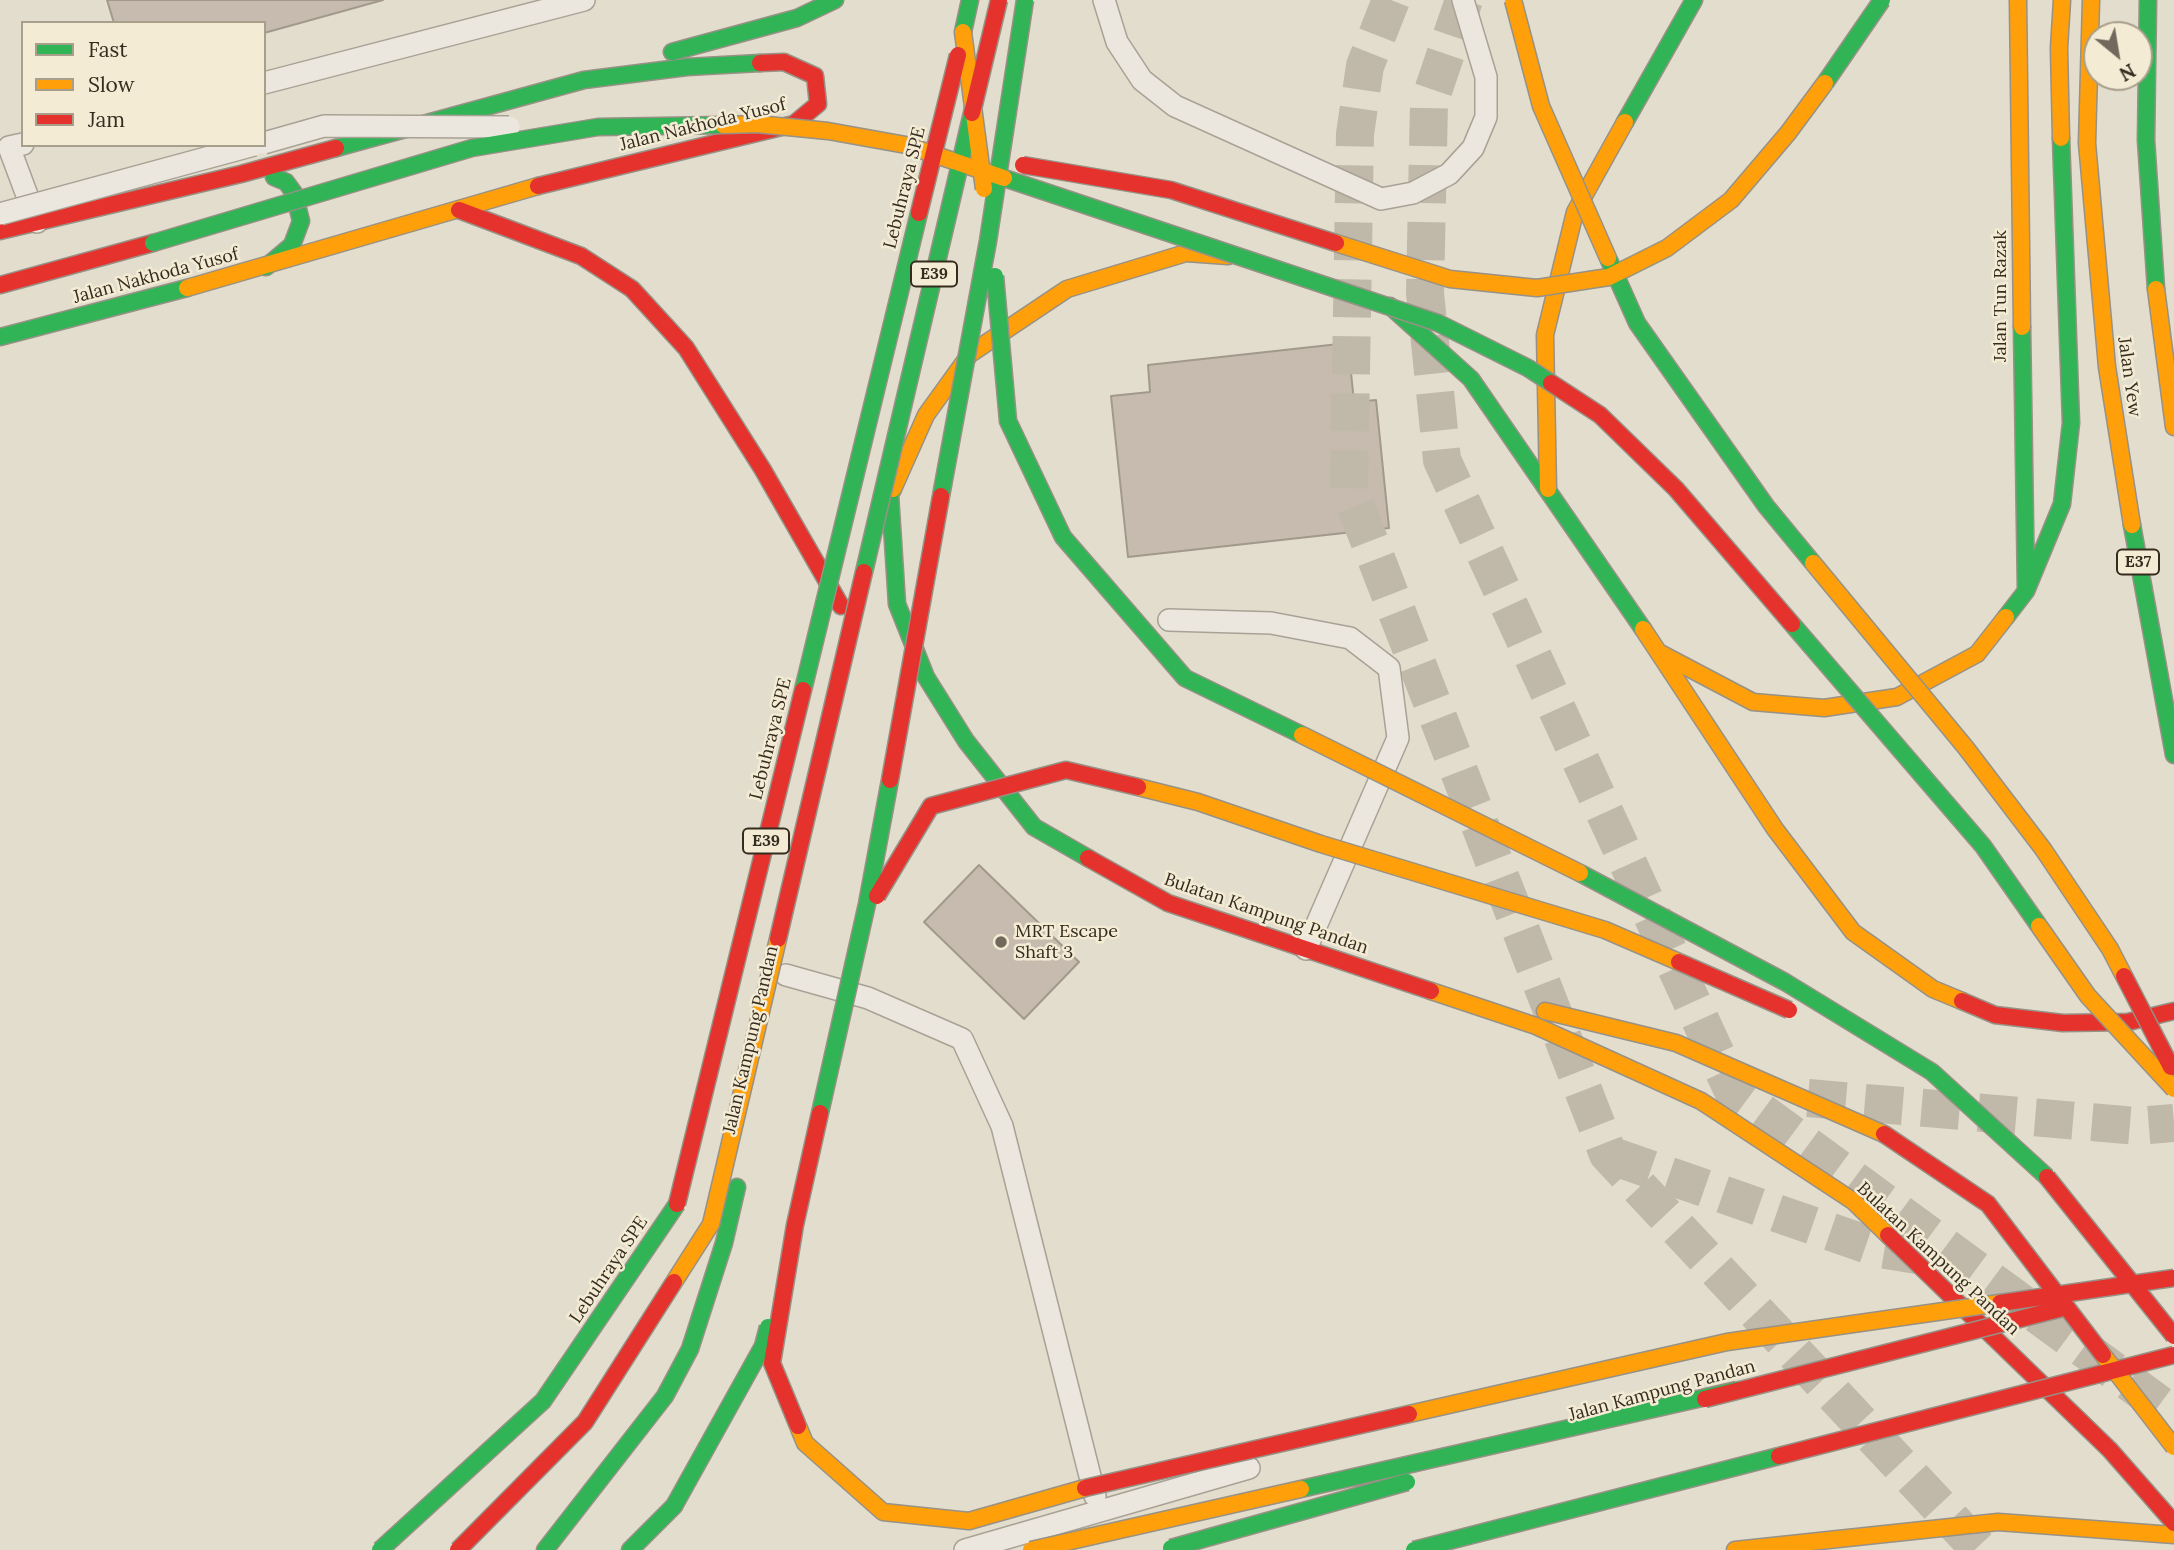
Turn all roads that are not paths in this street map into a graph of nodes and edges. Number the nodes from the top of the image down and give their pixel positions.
1 (584, 0) edge
2 (835, 0) edge
3 (999, 0) edge
4 (1026, 0) edge
5 (1104, 0) edge
6 (1462, 0) edge
7 (1513, 0) edge
8 (1694, 0) edge
9 (1882, 0) edge
10 (2018, 0) edge
11 (2062, 0) edge
12 (2091, 0) edge
13 (2148, 0) edge
14 (977, 2) edge
15 (963, 32) junction
16 (584, 80) junction
17 (266, 82) edge
18 (598, 127) junction
19 (266, 142) edge
20 (895, 142) junction
21 (21, 144) edge
22 (247, 147) edge
23 (241, 174) junction
24 (459, 210) junction
25 (0, 214) edge
26 (37, 222) junction
27 (0, 232) edge
28 (266, 267) junction
29 (0, 285) edge
30 (0, 337) edge
31 (2174, 428) edge
32 (1548, 489) junction
33 (890, 495) junction
34 (2026, 592) junction
35 (1169, 620) dead end
36 (860, 639) junction
37 (1660, 653) junction
38 (2174, 755) edge
39 (1306, 948) junction
40 (1342, 961) junction
41 (786, 975) junction
42 (2174, 1011) edge
43 (1932, 1072) junction
44 (2174, 1072) edge
45 (2174, 1089) edge
46 (2174, 1279) edge
47 (2174, 1336) edge
48 (2174, 1354) edge
49 (1626, 1360) dead end
50 (1737, 1390) junction
51 (2174, 1447) edge
52 (1099, 1511) junction
53 (2174, 1523) edge
54 (2174, 1535) edge
55 (1846, 1537) junction
56 (1905, 1548) dead end
57 (1167, 1549) edge
58 (380, 1550) edge
59 (458, 1550) edge
60 (545, 1550) edge
61 (630, 1550) edge
62 (965, 1550) edge
63 (1031, 1550) edge
64 (1414, 1550) edge
65 (1735, 1550) edge

1 - 17 lane
2 - 16 main road
3 - 59 main road, E39, bridge
4 - 46 main road, bridge
5 - 6 lane
7 - 44 main road, bridge
8 - 32 main road
9 - 20 main road, bridge
10 - 34 main road, Jalan Tun Razak
11 - 34 main road
12 - 38 main road, Jalan Yew / E37
13 - 31 main road, Jalan Yew
14 - 15 main road, Lebuhraya SPE / E39
14 - 33 main road
15 - 43 main road, bridge
15 - 58 main road, Lebuhraya SPE / E39, bridge
16 - 23 main road, Jalan Nakhoda Yusof
16 - 24 main road, Jalan Nakhoda Yusof
18 - 19 lane, bridge
18 - 20 main road, bridge
18 - 29 main road, bridge
20 - 45 main road, bridge
21 - 26 lane
22 - 25 lane, bridge
23 - 26 main road, Jalan Nakhoda Yusof
23 - 28 main road
24 - 28 main road, Jalan Nakhoda Yusof
24 - 36 main road
26 - 27 main road, Jalan Nakhoda Yusof
28 - 30 main road, Jalan Nakhoda Yusof
32 - 33 main road, Bulatan Kampung Pandan
32 - 37 main road, Bulatan Kampung Pandan
33 - 36 main road, Jalan Kampung Pandan
33 - 39 main road, Bulatan Kampung Pandan
34 - 37 main road
35 - 39 lane
36 - 41 main road, Jalan Kampung Pandan
37 - 42 main road, Bulatan Kampung Pandan
39 - 40 main road, Bulatan Kampung Pandan
40 - 51 main road, bridge
40 - 53 main road, Bulatan Kampung Pandan
41 - 52 lane
41 - 60 main road, Jalan Kampung Pandan
43 - 47 main road, bridge
43 - 61 main road, bridge
46 - 50 main road, Jalan Kampung Pandan, bridge
48 - 64 main road, bridge
49 - 52 lane
50 - 57 main road, Jalan Kampung Pandan, bridge
50 - 63 main road, bridge
52 - 62 lane
54 - 55 main road
55 - 56 main road
55 - 65 main road

